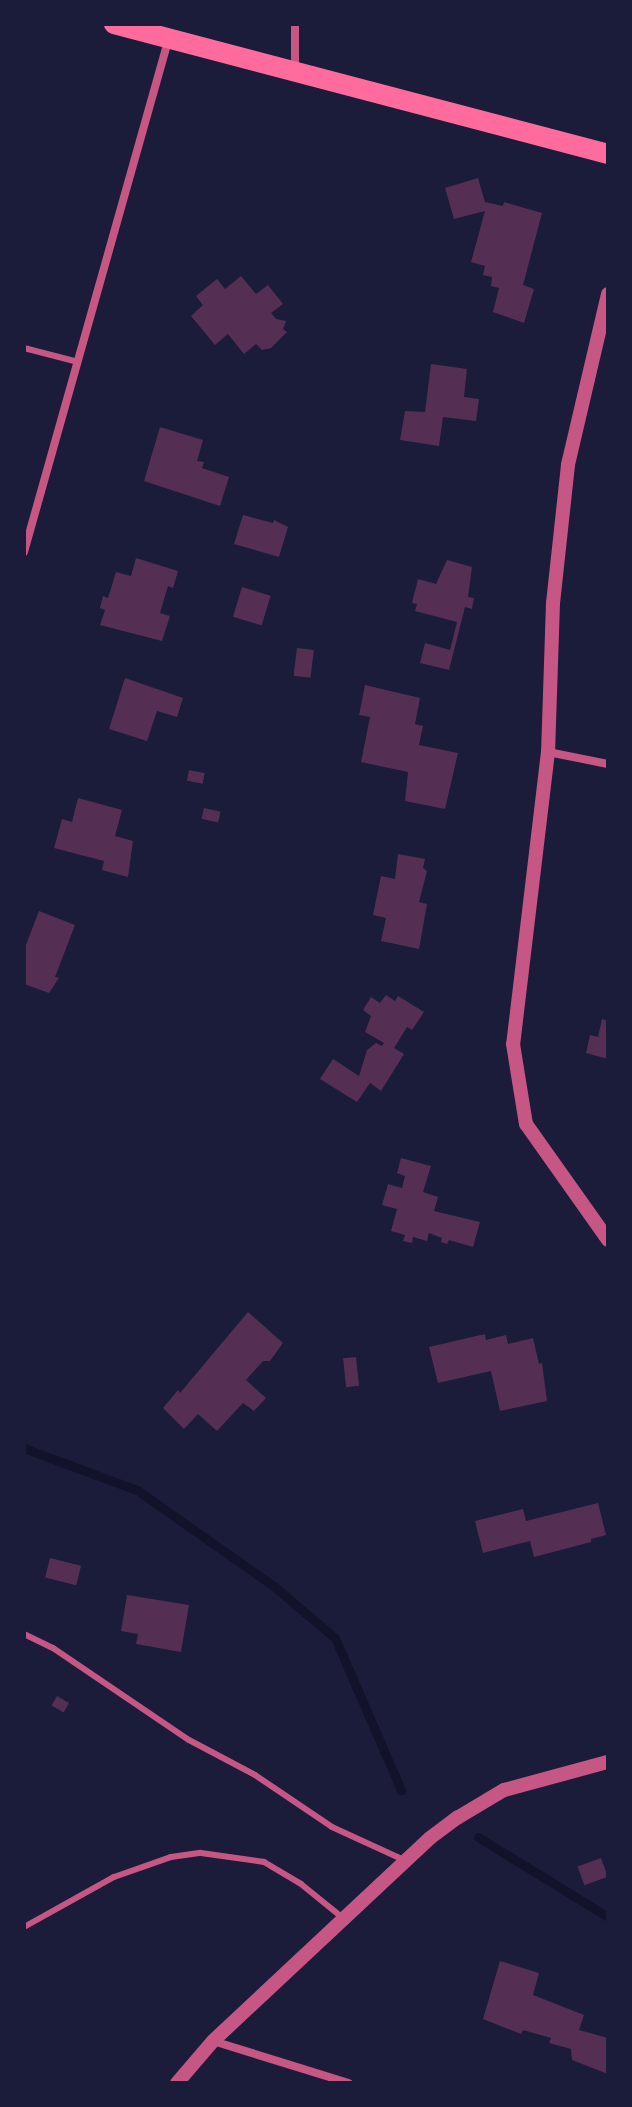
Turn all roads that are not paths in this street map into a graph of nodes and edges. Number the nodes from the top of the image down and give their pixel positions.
1 (114, 24) edge
2 (295, 24) edge
3 (168, 41) junction
4 (295, 72) junction
5 (608, 154) edge
6 (608, 294) edge
7 (24, 348) edge
8 (78, 362) junction
9 (24, 552) edge
10 (548, 752) junction
11 (608, 764) edge
12 (608, 1240) edge
13 (24, 1634) edge
14 (608, 1762) edge
15 (406, 1861) junction
16 (344, 1919) junction
17 (24, 1927) edge
18 (213, 2041) junction
19 (177, 2083) edge
20 (349, 2083) edge

1 - 3 main road
2 - 4 street
3 - 4 main road
3 - 8 street
4 - 5 main road
6 - 10 street
7 - 8 lane
8 - 9 street
10 - 11 street
10 - 12 street
13 - 15 lane
14 - 15 street
15 - 16 street
16 - 17 lane
16 - 18 street
18 - 19 street
18 - 20 street

